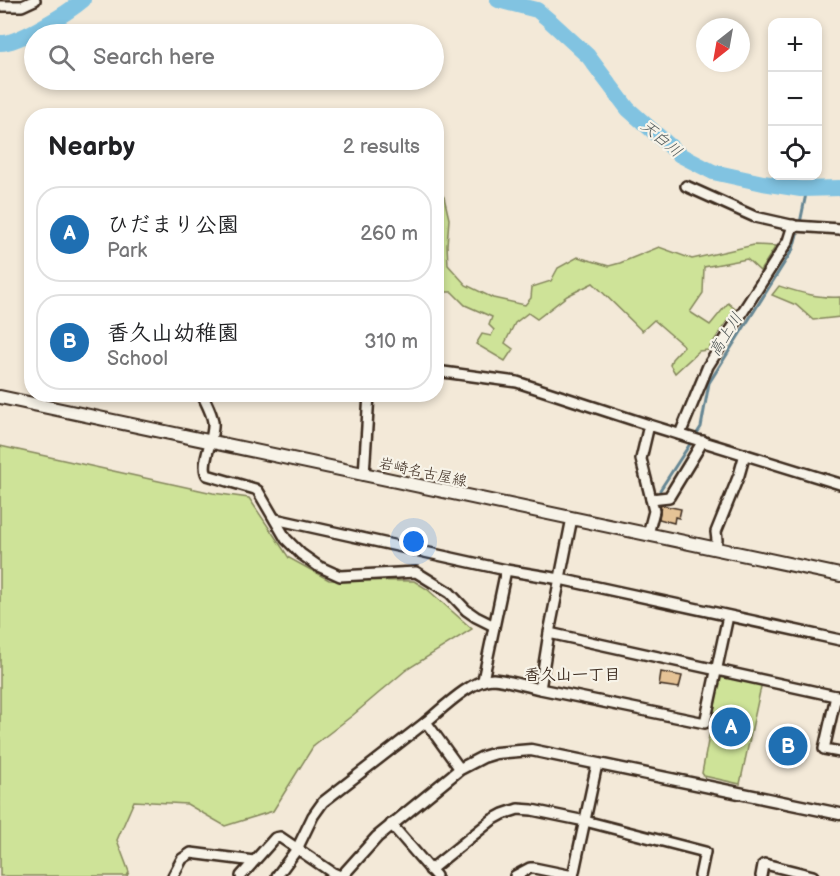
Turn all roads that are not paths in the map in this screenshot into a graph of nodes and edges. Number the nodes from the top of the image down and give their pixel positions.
1 (35, 0) edge
2 (0, 6) edge
3 (686, 186) dead end
4 (798, 226) junction
5 (840, 229) edge
6 (444, 372) edge
7 (0, 397) edge
8 (24, 398) edge
9 (53, 402) edge
10 (205, 402) edge
11 (368, 402) edge
12 (649, 425) junction
13 (680, 434) junction
14 (697, 439) junction
15 (211, 441) junction
16 (745, 454) junction
17 (364, 474) junction
18 (840, 484) edge
19 (651, 499) junction
20 (572, 518) junction
21 (275, 519) junction
22 (648, 534) junction
23 (716, 548) junction
24 (506, 570) junction
25 (840, 575) edge
26 (560, 579) junction
27 (728, 616) junction
28 (494, 626) junction
29 (549, 633) junction
30 (840, 640) edge
31 (717, 670) junction
32 (483, 680) junction
33 (540, 689) junction
34 (838, 697) edge
35 (426, 722) junction
36 (840, 752) edge
37 (597, 764) junction
38 (460, 769) junction
39 (840, 814) edge
40 (585, 821) junction
41 (392, 824) junction
42 (297, 849) junction
43 (254, 861) junction
44 (433, 873) edge
45 (173, 876) edge
46 (241, 876) edge
47 (277, 876) edge
48 (341, 876) edge
49 (514, 876) edge
50 (573, 876) edge
51 (700, 876) edge
52 (761, 876) edge
53 (813, 876) edge

1 - 2 street
3 - 4 street
4 - 5 street
4 - 13 street
6 - 12 street
7 - 8 main road, 岩崎名古屋線
9 - 15 main road, 岩崎名古屋線
10 - 15 street
11 - 17 street
12 - 13 street
12 - 19 street
13 - 14 street
14 - 16 street
14 - 19 street
15 - 17 main road, 岩崎名古屋線
15 - 21 street
16 - 18 street
16 - 23 street
17 - 20 main road, 岩崎名古屋線
19 - 22 street
20 - 22 main road, 岩崎名古屋線
20 - 26 street
21 - 24 street
21 - 28 street
22 - 23 main road, 岩崎名古屋線
23 - 25 main road, 岩崎名古屋線
24 - 26 street
24 - 28 street
26 - 27 street
26 - 29 street
27 - 30 street
27 - 31 street
28 - 32 street
29 - 31 street
29 - 33 street
31 - 33 street
31 - 34 street
32 - 33 street
32 - 35 street
34 - 36 street
35 - 38 street
35 - 42 street
37 - 38 street
37 - 39 street
37 - 40 street
38 - 41 street
40 - 44 street
40 - 50 street
40 - 51 street
41 - 44 street
41 - 48 street
42 - 43 street
42 - 47 street
42 - 48 street
43 - 45 street
43 - 46 street
49 - 50 street
52 - 53 street

